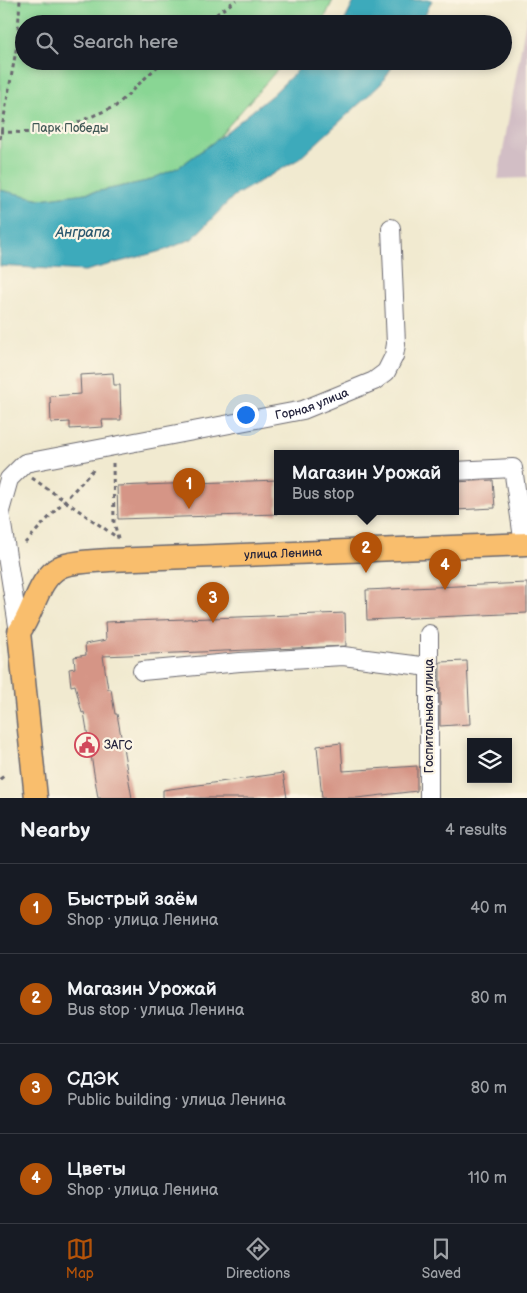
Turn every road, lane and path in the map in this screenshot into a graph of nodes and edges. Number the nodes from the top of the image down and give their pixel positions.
1 (20, 0) edge
2 (236, 0) edge
3 (19, 15) edge
4 (215, 15) edge
5 (15, 56) edge
6 (154, 70) edge
7 (1, 132) edge
8 (0, 139) edge
9 (391, 228) dead end
10 (101, 462) dead end
11 (114, 462) dead end
12 (459, 471) edge
13 (29, 476) dead end
14 (64, 500) junction
15 (0, 511) edge
16 (25, 543) dead end
17 (526, 545) edge
18 (10, 634) edge
19 (429, 634) dead end
20 (429, 667) junction
21 (142, 671) dead end
22 (4, 776) dead end
23 (0, 779) edge
24 (36, 798) edge
25 (429, 798) edge

1 - 3 path
2 - 4 path
5 - 7 path
6 - 7 path
7 - 8 path
9 - 15 street, Горная улица
10 - 14 path
11 - 14 path
12 - 17 street
13 - 14 path
14 - 16 path
15 - 18 street
17 - 18 main road, улица Ленина
18 - 24 main road
19 - 20 street, Госпитальная улица
20 - 21 street
20 - 25 street, Госпитальная улица
22 - 23 path

